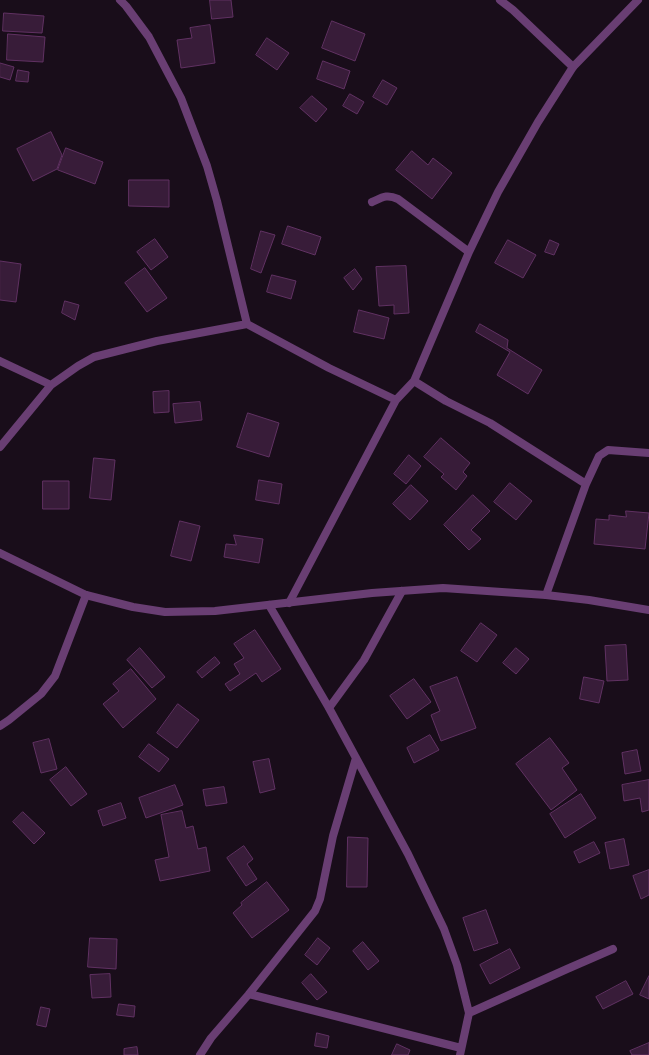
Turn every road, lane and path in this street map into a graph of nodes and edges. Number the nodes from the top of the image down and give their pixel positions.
1 (120, 0) edge
2 (500, 0) edge
3 (638, 0) edge
4 (573, 67) junction
5 (372, 202) dead end
6 (469, 252) junction
7 (247, 324) junction
8 (0, 361) edge
9 (414, 381) junction
10 (51, 385) junction
11 (396, 400) junction
12 (0, 447) edge
13 (649, 453) edge
14 (586, 484) junction
15 (0, 553) edge
16 (402, 590) junction
17 (86, 595) junction
18 (546, 595) junction
19 (289, 603) junction
20 (268, 605) junction
21 (649, 610) edge
22 (329, 708) junction
23 (0, 726) edge
24 (356, 758) junction
25 (613, 949) dead end
26 (249, 994) junction
27 (469, 1013) junction
28 (461, 1051) edge
29 (200, 1055) edge

1 - 7 street
2 - 4 street
3 - 4 street
4 - 6 street
5 - 6 street
6 - 9 street
7 - 10 street
7 - 11 street
8 - 10 street
9 - 11 street
9 - 14 street
10 - 12 street
11 - 19 street
13 - 14 street
14 - 18 street
15 - 17 street
16 - 18 street
16 - 19 street
16 - 22 street
17 - 20 street
17 - 23 street
18 - 21 street
19 - 20 street
20 - 22 street
22 - 24 street
24 - 26 street
24 - 27 street
25 - 27 street
26 - 28 street
26 - 29 street
27 - 28 street

